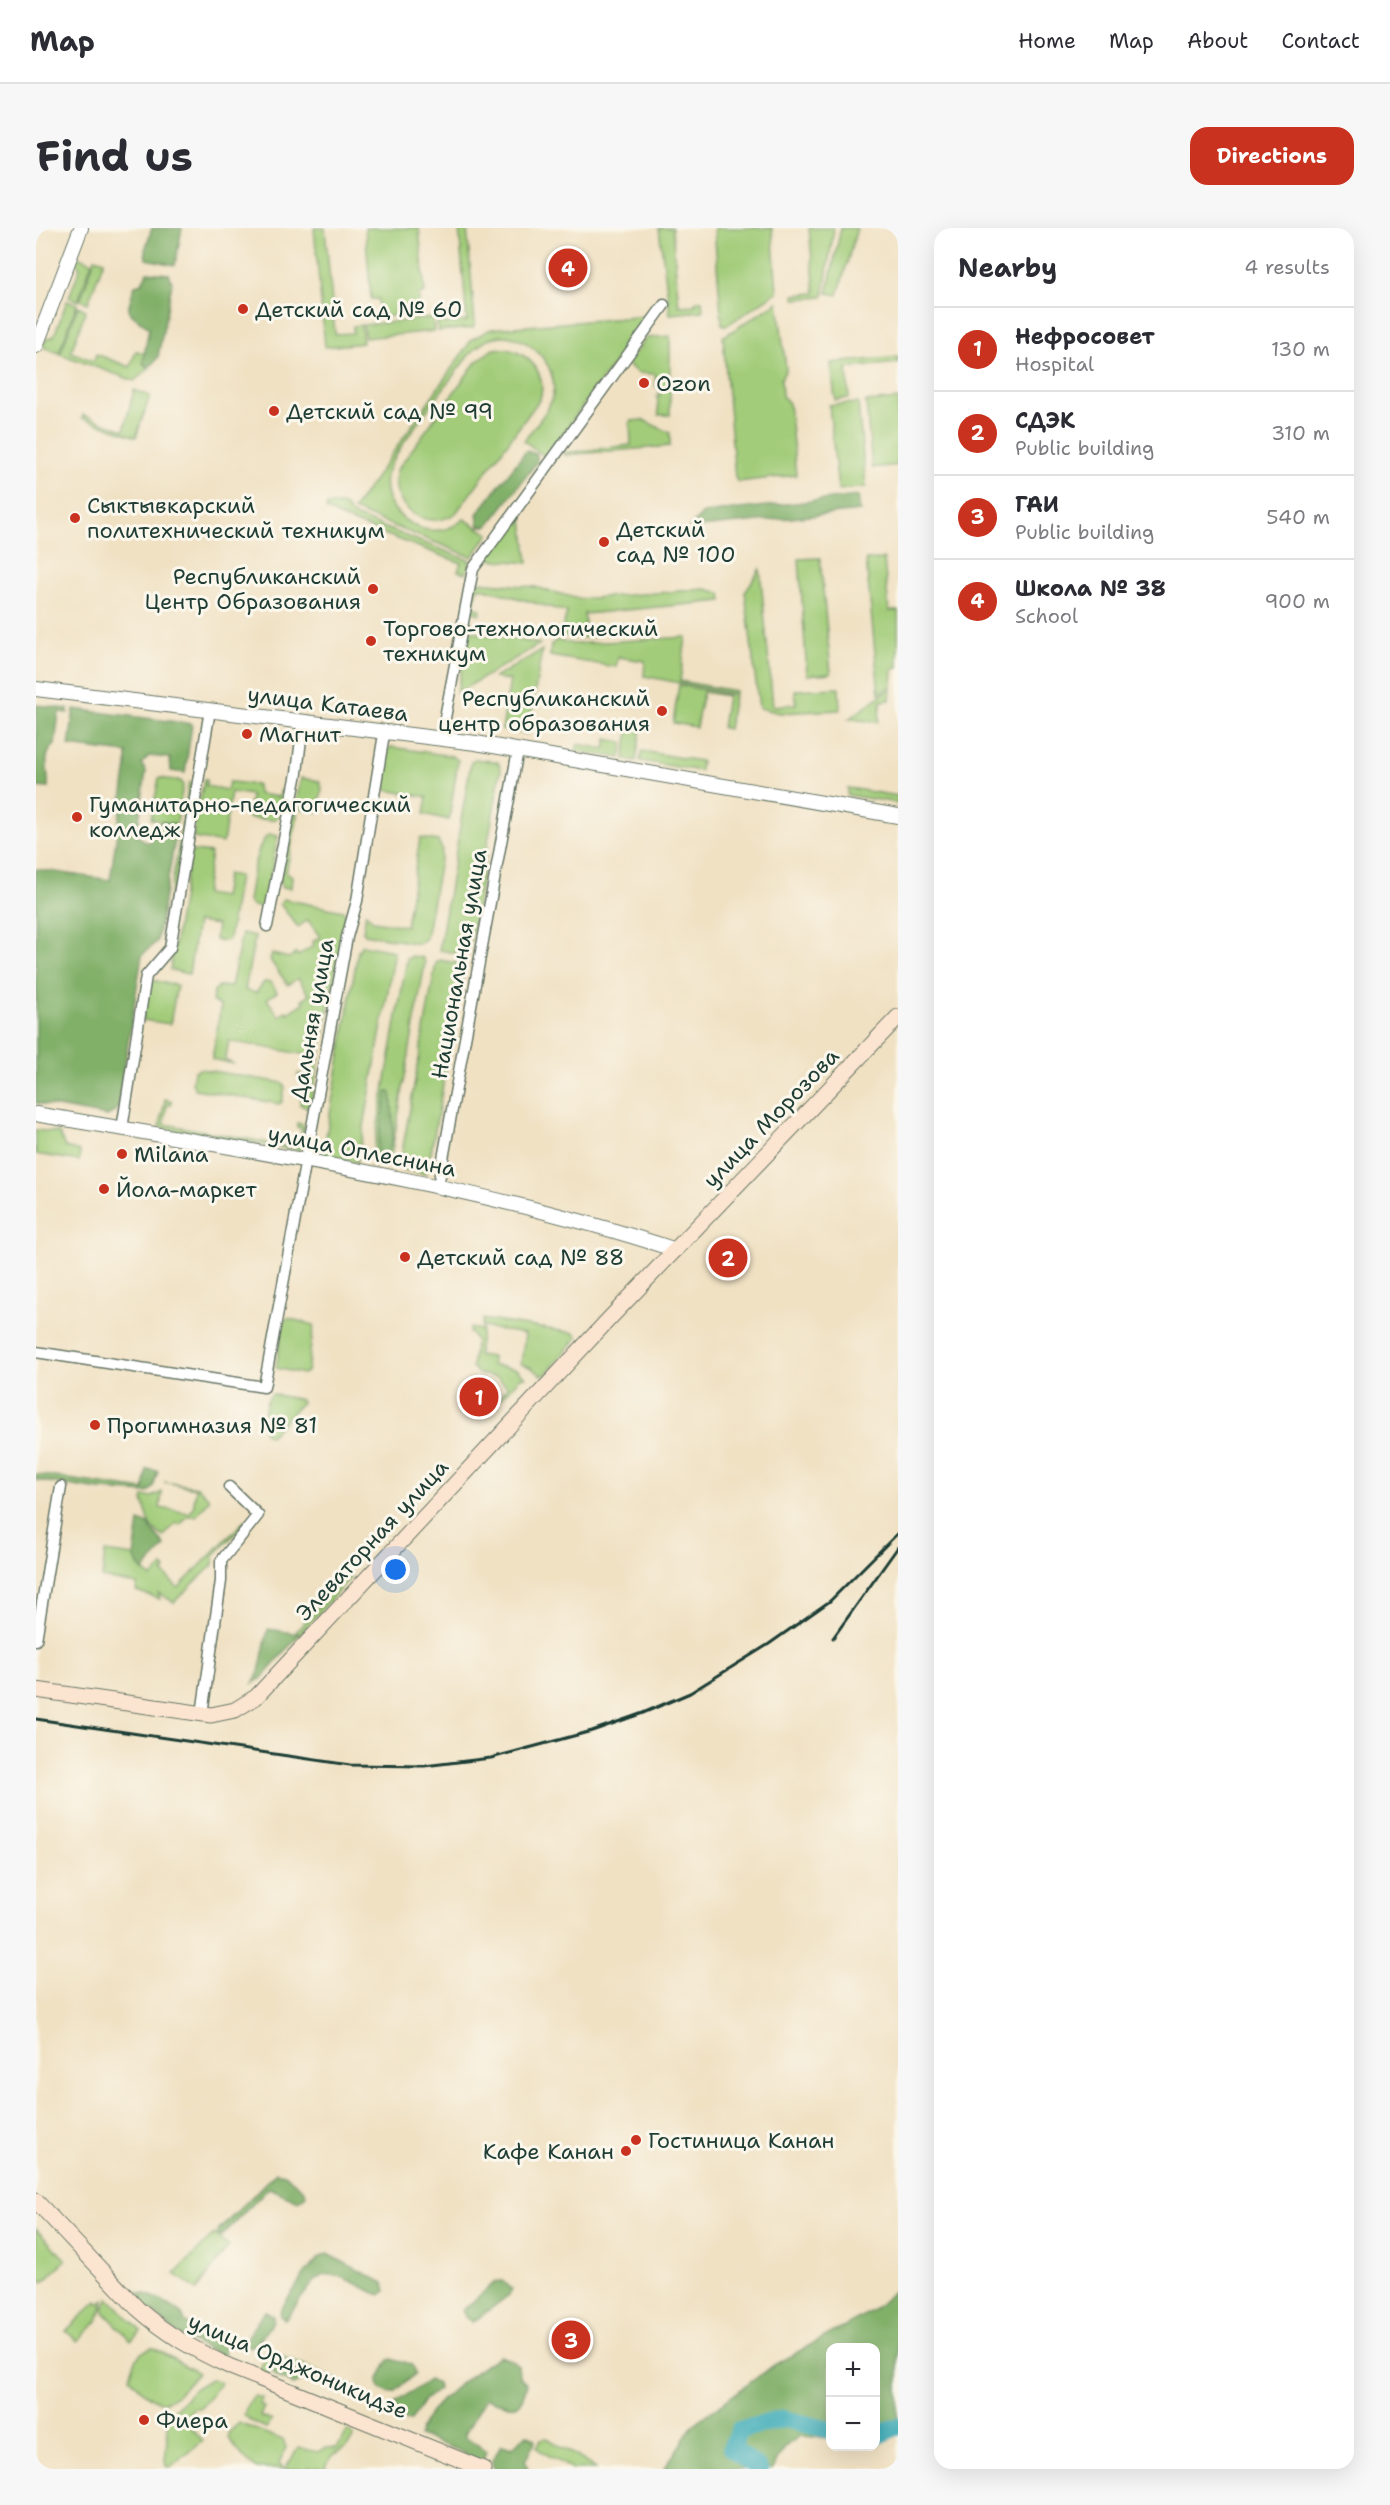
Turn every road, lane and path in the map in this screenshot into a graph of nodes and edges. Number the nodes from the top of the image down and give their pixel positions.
1 (81, 228) edge
2 (664, 305) dead end
3 (36, 346) edge
4 (36, 689) edge
5 (210, 710) junction
6 (303, 722) junction
7 (386, 732) junction
8 (441, 739) junction
9 (518, 750) junction
10 (898, 816) edge
11 (267, 926) dead end
12 (898, 1017) edge
13 (36, 1114) edge
14 (122, 1129) junction
15 (306, 1161) junction
16 (438, 1186) junction
17 (676, 1250) junction
18 (36, 1352) edge
19 (61, 1487) dead end
20 (229, 1487) dead end
21 (36, 1640) edge
22 (36, 1690) edge
23 (202, 1714) junction
24 (36, 2201) edge
25 (483, 2469) edge

1 - 3 street
2 - 8 street
4 - 5 street, улица Катаева
5 - 6 street, улица Катаева
5 - 14 street
6 - 7 street, улица Катаева
6 - 11 street
7 - 8 street, улица Катаева
7 - 15 street, Дальняя улица
8 - 9 street, улица Катаева
9 - 10 street, улица Катаева
9 - 16 street, Национальная улица
12 - 17 main road, улица Морозова
13 - 14 street, улица Оплеснина
14 - 15 street, улица Оплеснина
15 - 16 street, улица Оплеснина
15 - 18 street, Дальняя улица
16 - 17 street, улица Оплеснина
17 - 23 main road, Элеваторная улица
19 - 21 street
20 - 23 street
22 - 23 main road, Элеваторная улица
24 - 25 main road, улица Орджоникидзе

